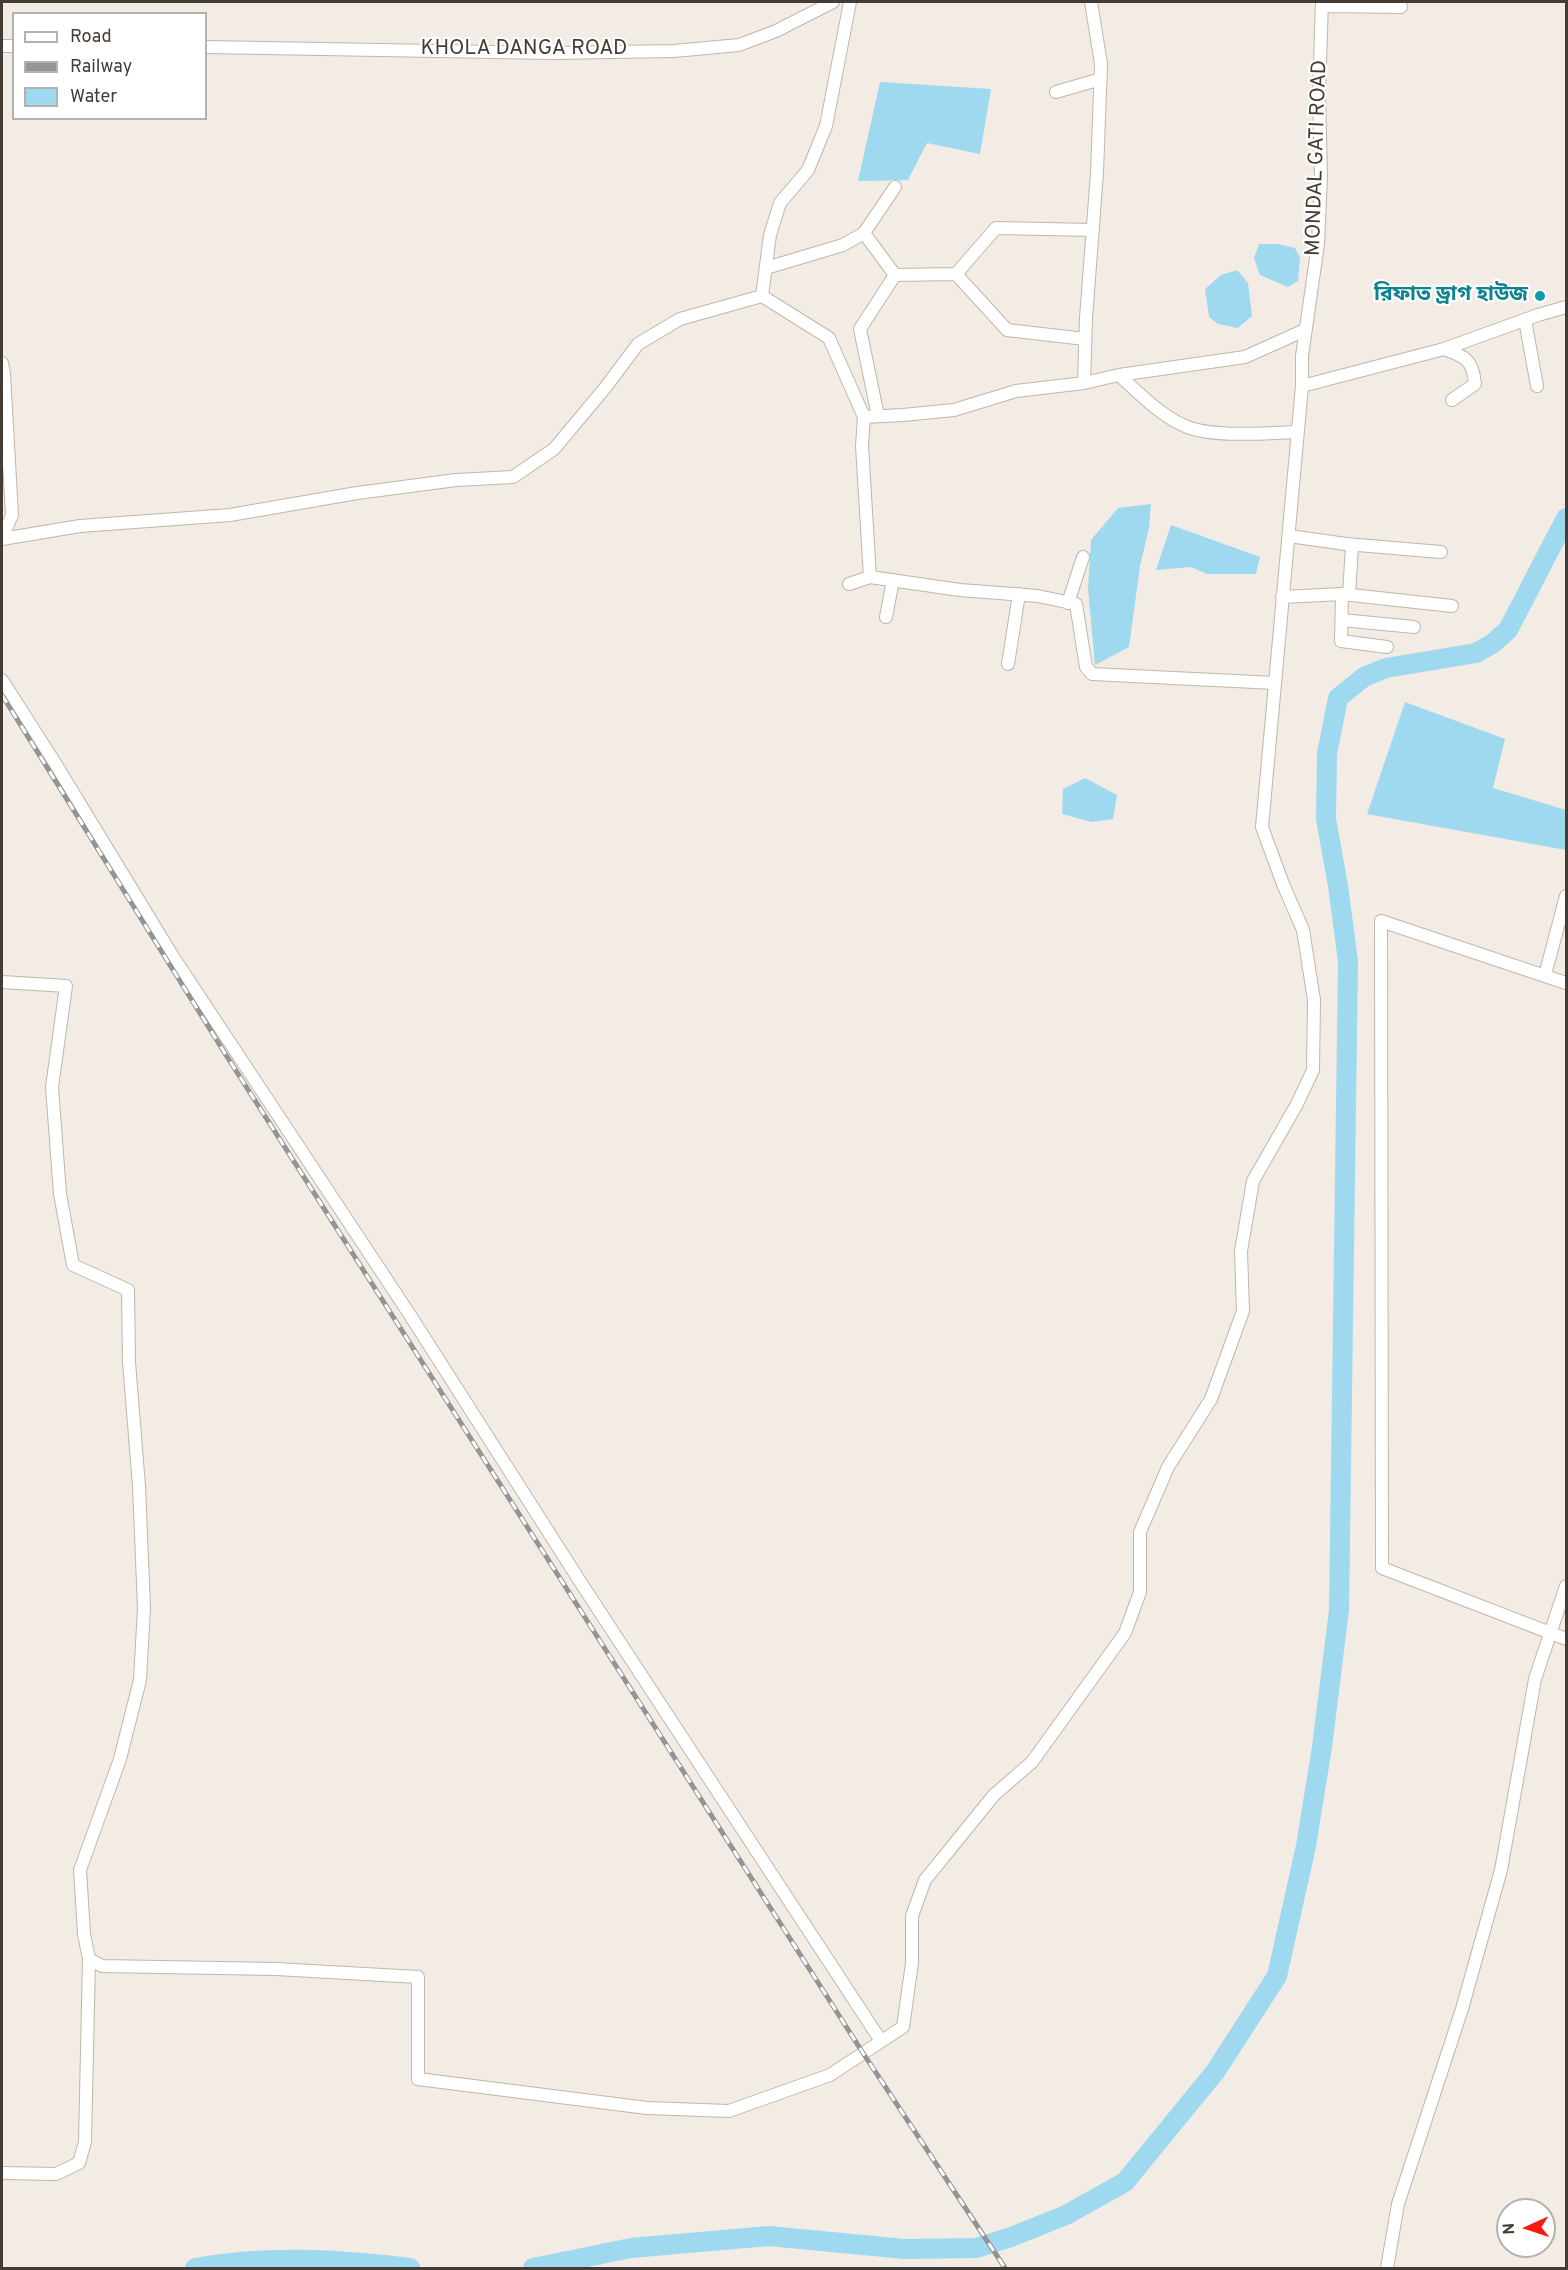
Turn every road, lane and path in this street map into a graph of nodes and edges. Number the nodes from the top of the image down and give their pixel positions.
1 (833, 2) edge
2 (850, 2) edge
3 (1091, 2) edge
4 (1325, 4) edge
5 (1401, 7) dead end
6 (207, 47) edge
7 (1101, 79) junction
8 (1056, 92) dead end
9 (895, 187) dead end
10 (1093, 230) junction
11 (864, 233) junction
12 (766, 268) junction
13 (895, 274) junction
14 (956, 274) junction
15 (762, 296) junction
16 (1566, 307) edge
17 (1526, 320) junction
18 (1305, 330) junction
19 (1085, 339) junction
20 (1444, 349) junction
21 (2, 363) edge
22 (1119, 375) junction
23 (1084, 383) junction
24 (1302, 386) junction
25 (1537, 386) dead end
26 (1452, 400) dead end
27 (878, 416) junction
28 (864, 417) junction
29 (1296, 432) junction
30 (1289, 536) junction
31 (2, 538) edge
32 (1352, 545) junction
33 (1441, 552) dead end
34 (1083, 557) dead end
35 (870, 577) junction
36 (893, 580) junction
37 (849, 584) dead end
38 (1019, 594) junction
39 (1346, 594) junction
40 (1282, 597) junction
41 (1068, 603) junction
42 (1452, 606) dead end
43 (886, 617) dead end
44 (1342, 620) junction
45 (1414, 627) dead end
46 (1387, 647) dead end
47 (1008, 664) dead end
48 (2, 680) edge
49 (1275, 683) junction
50 (1566, 896) edge
51 (1545, 975) junction
52 (2, 982) edge
53 (1566, 983) edge
54 (1566, 1586) edge
55 (1550, 1634) junction
56 (1566, 1639) edge
57 (89, 1959) junction
58 (881, 2041) junction
59 (2, 2173) edge
60 (1387, 2268) edge

1 - 6 street, KHOLA DANGA ROAD
2 - 12 street
3 - 7 street
4 - 5 street
4 - 18 street, MONDAL GATI ROAD
7 - 8 street
7 - 10 street
9 - 11 street
10 - 14 street
10 - 19 street
11 - 12 street
11 - 13 street
12 - 15 street
13 - 14 street
13 - 27 street
14 - 19 street
15 - 28 street
15 - 31 street
16 - 17 street
17 - 20 street
17 - 25 street
18 - 22 street
18 - 24 street, MONDAL GATI ROAD
19 - 23 street
20 - 24 street
20 - 26 street
21 - 31 street
22 - 23 street
22 - 29 street
23 - 27 street
24 - 29 street, MONDAL GATI ROAD
27 - 28 street
28 - 35 street
29 - 30 street, MONDAL GATI ROAD
30 - 32 street
30 - 40 street, MONDAL GATI ROAD
32 - 33 street
32 - 39 street
34 - 41 street
35 - 36 street
35 - 37 street
36 - 38 street
36 - 43 street
38 - 41 street
38 - 47 street
39 - 40 street
39 - 42 street
39 - 44 street
40 - 49 street, MONDAL GATI ROAD
41 - 49 street
44 - 45 street
44 - 46 street
48 - 58 street
49 - 58 street, MONDAL GATI ROAD
50 - 51 street
51 - 53 street
51 - 55 street
52 - 57 street
54 - 55 street
55 - 56 street
55 - 60 street
57 - 58 street
57 - 59 street

